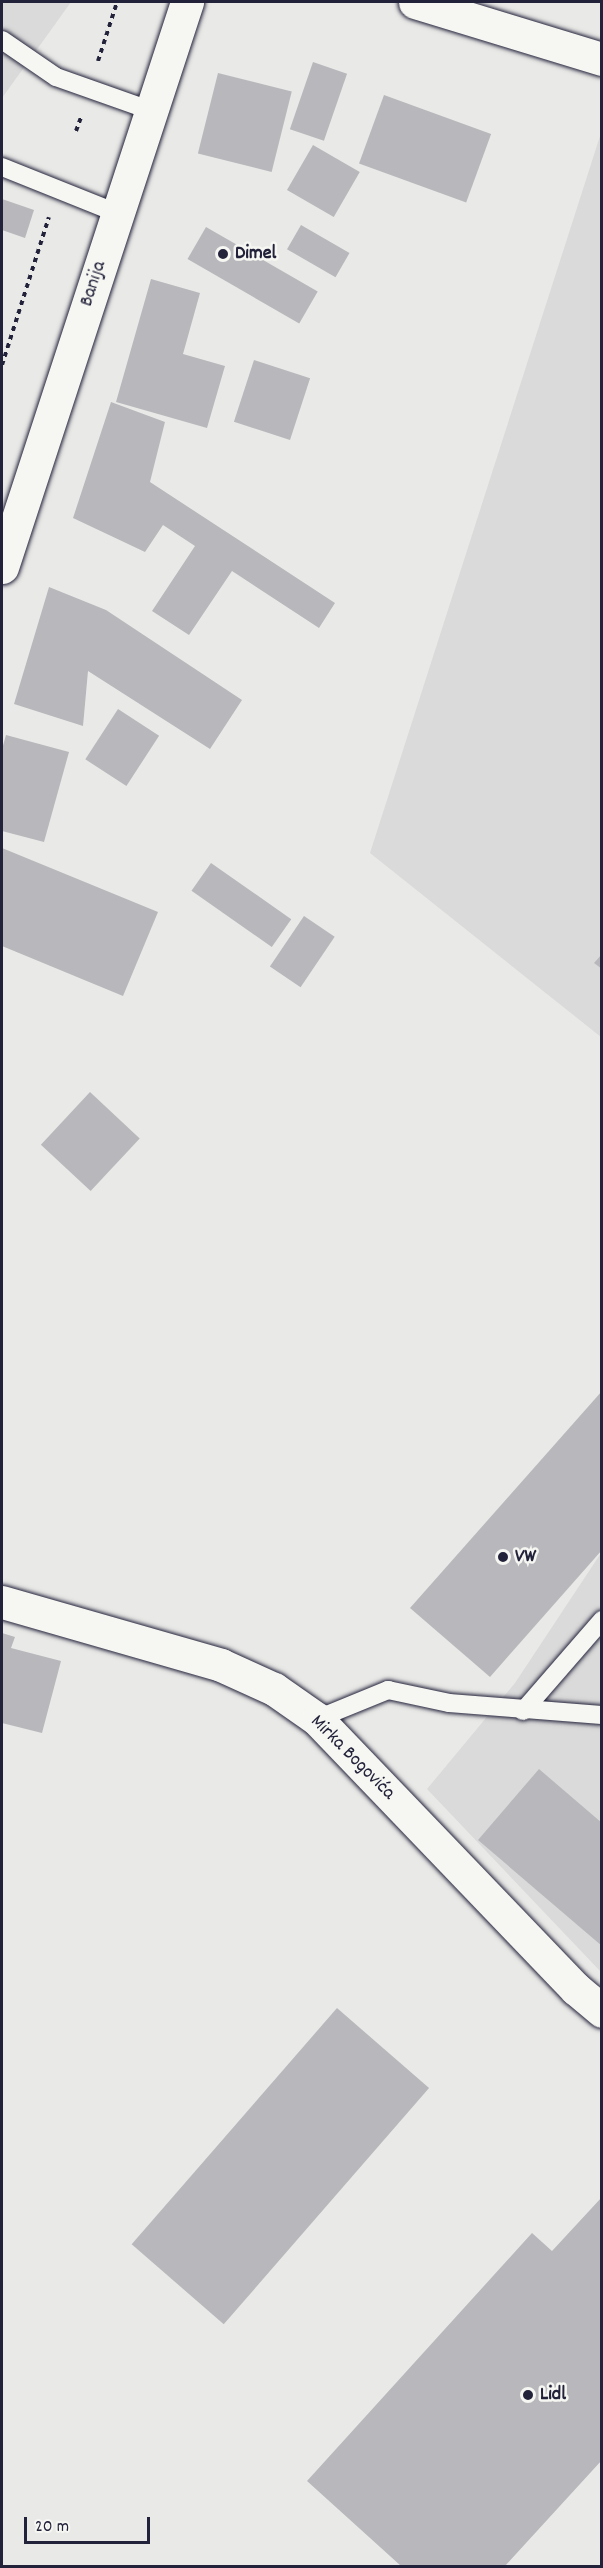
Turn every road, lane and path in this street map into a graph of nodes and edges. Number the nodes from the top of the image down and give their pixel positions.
1 (117, 2) edge
2 (187, 2) edge
3 (415, 2) edge
4 (2, 40) edge
5 (101, 52) dead end
6 (602, 59) edge
7 (152, 111) junction
8 (2, 167) edge
9 (117, 213) junction
10 (47, 224) dead end
11 (2, 365) edge
12 (2, 567) edge
13 (2, 1602) edge
14 (602, 1620) edge
15 (523, 1711) junction
16 (602, 1715) edge
17 (317, 1719) junction
18 (602, 2011) edge

1 - 5 path
2 - 7 street, Banija
3 - 6 street
4 - 7 lane
7 - 9 street, Banija
8 - 9 lane
9 - 12 street, Banija
10 - 11 path
13 - 17 street, Mirka Bogovića
14 - 15 lane
15 - 16 lane
15 - 17 lane
17 - 18 street, Mirka Bogovića

